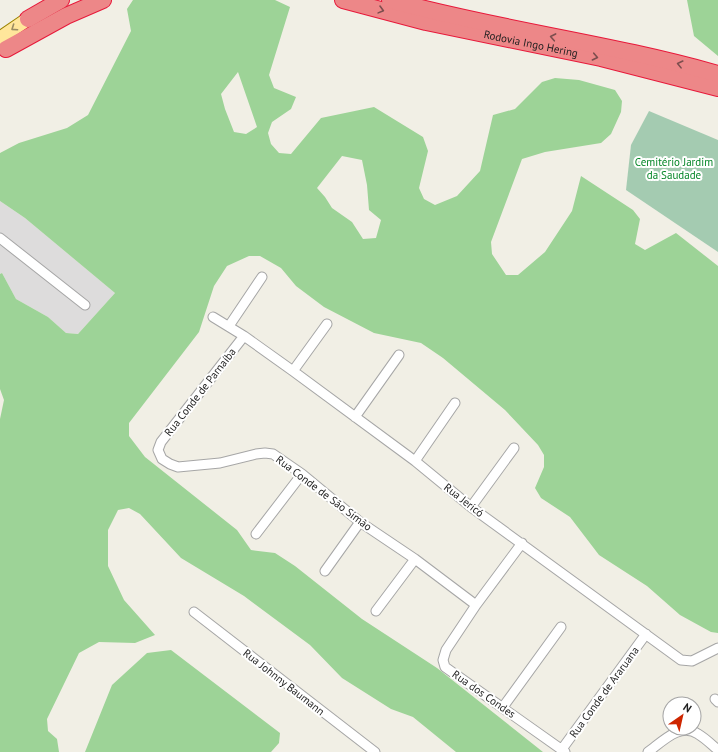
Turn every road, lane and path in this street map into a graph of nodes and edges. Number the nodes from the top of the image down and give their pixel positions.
1 (50, 0) edge
2 (61, 0) edge
3 (75, 0) edge
4 (103, 0) edge
5 (343, 0) edge
6 (390, 0) edge
7 (436, 0) edge
8 (28, 19) junction
9 (502, 26) junction
10 (2, 46) edge
11 (716, 85) edge
12 (0, 238) edge
13 (262, 277) dead end
14 (85, 305) dead end
15 (213, 318) dead end
16 (327, 324) dead end
17 (229, 326) junction
18 (244, 336) junction
19 (399, 355) dead end
20 (293, 371) junction
21 (455, 403) dead end
22 (355, 417) junction
23 (514, 448) dead end
24 (158, 450) joint
25 (415, 461) junction
26 (302, 474) junction
27 (472, 507) junction
28 (360, 522) junction
29 (256, 534) dead end
30 (522, 543) junction
31 (415, 559) junction
32 (325, 571) dead end
33 (476, 605) junction
34 (194, 612) dead end
35 (376, 612) dead end
36 (561, 627) dead end
37 (646, 634) junction
38 (718, 648) edge
39 (503, 707) junction
40 (718, 750) edge
41 (563, 751) edge
42 (375, 752) edge
43 (648, 752) edge

1 - 8 highway
2 - 8 highway
3 - 10 highway
4 - 10 highway
5 -> 11 highway, Rodovia Ingo Hering
6 - 9 highway, Rodovia Ingo Hering
7 - 9 highway
8 -> 10 main road
11 -> 9 highway, Rodovia Ingo Hering
12 - 14 street
13 - 17 street
15 - 17 street, Rua Jericó
16 - 20 street
17 - 18 street, Rua Jericó
18 - 20 street, Rua Jericó
18 - 24 street, Rua Conde de Parnaíba
19 - 22 street
20 - 22 street, Rua Jericó
21 - 25 street
22 - 25 street, Rua Jericó
23 - 27 street
24 - 26 street, Rua Conde de São Simão
25 - 27 street, Rua Jericó
26 - 28 street, Rua Conde de São Simão
26 - 29 street
27 - 30 street, Rua Jericó
28 - 31 street, Rua Conde de São Simão
28 - 32 street
30 - 33 street, Rua dos Condes
30 - 37 street, Rua Jericó
31 - 33 street, Rua Conde de São Simão
31 - 35 street
33 - 39 street, Rua dos Condes
34 - 42 street, Rua Johnny Baumann
36 - 39 street
37 - 38 street, Rua Jericó
37 - 41 street, Rua Conde de Araruana
39 - 41 street, Rua dos Condes
40 - 43 street

